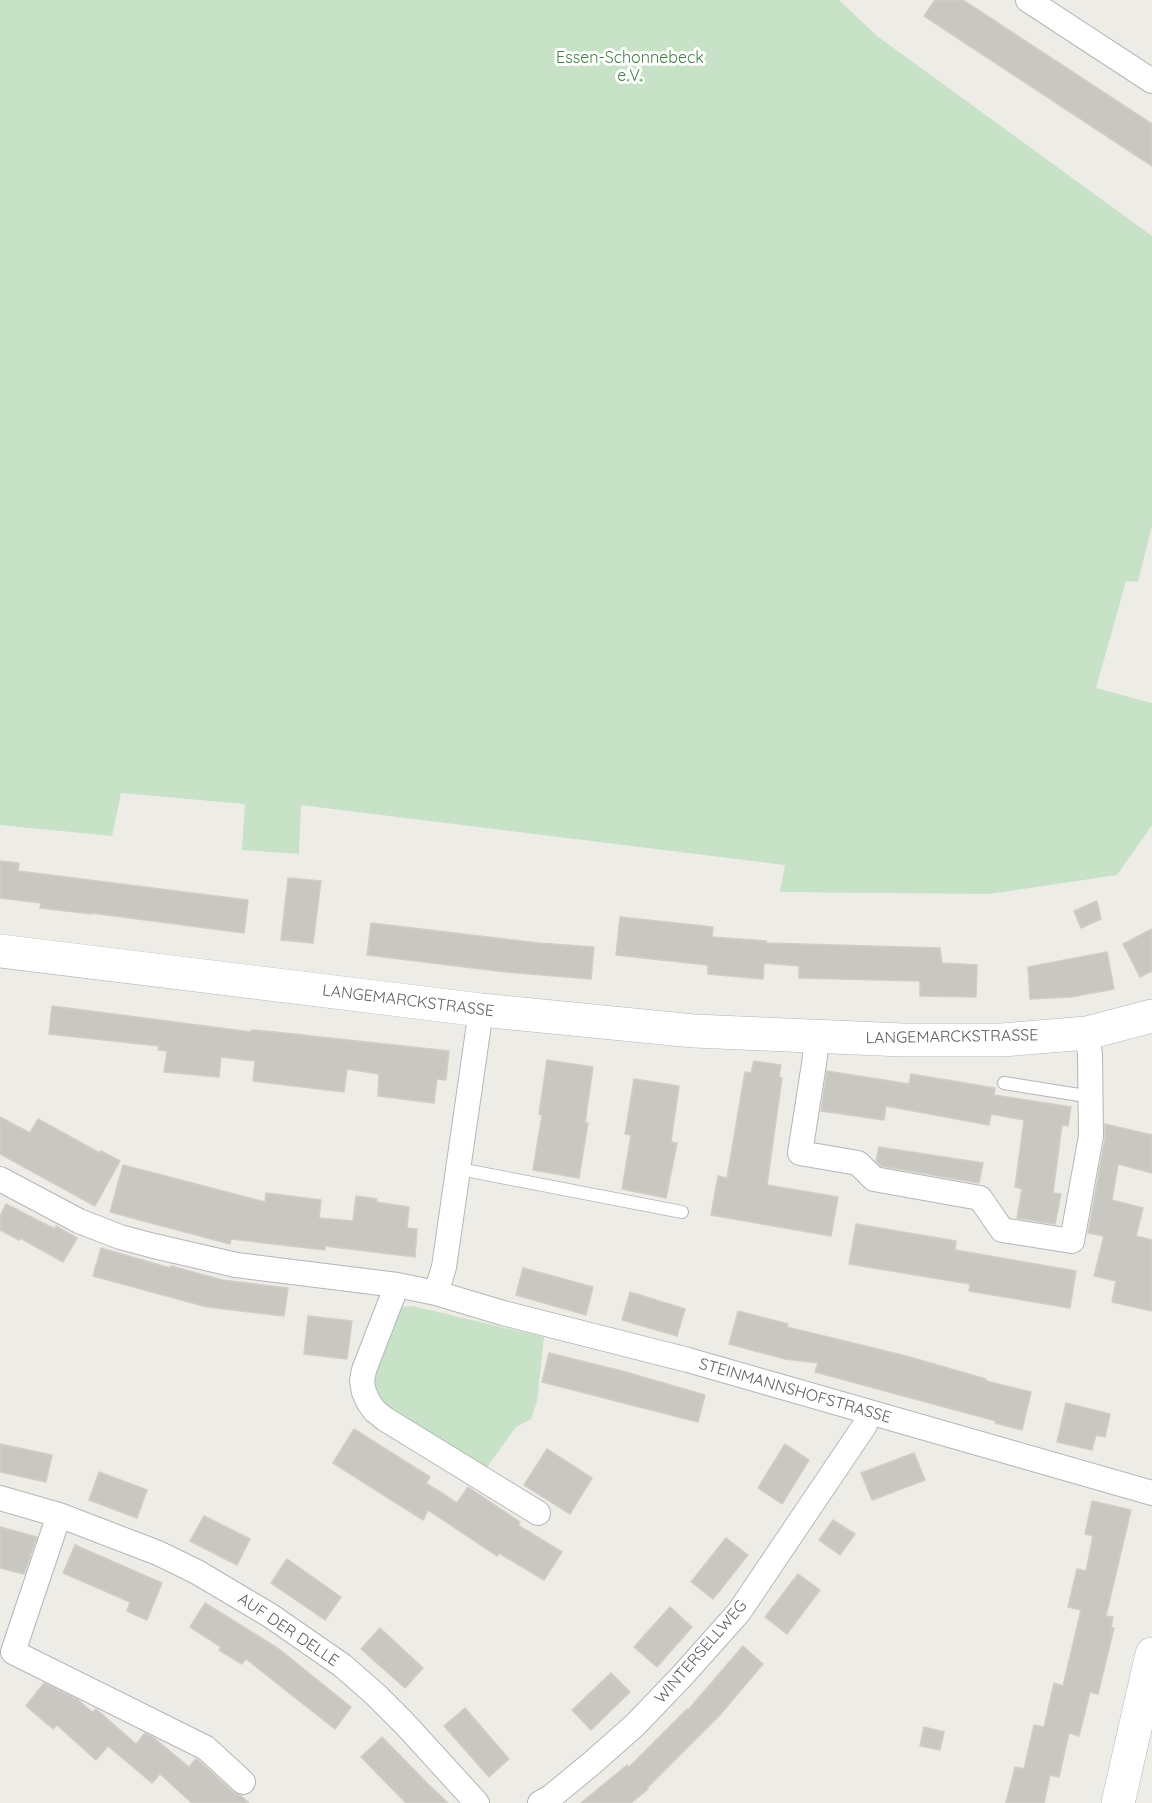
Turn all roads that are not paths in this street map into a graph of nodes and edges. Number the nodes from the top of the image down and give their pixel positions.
1 (1028, 0) edge
2 (1152, 81) edge
3 (0, 951) edge
4 (482, 1010) junction
5 (1152, 1016) edge
6 (1087, 1033) junction
7 (817, 1037) junction
8 (1004, 1083) dead end
9 (1092, 1097) junction
10 (459, 1170) junction
11 (0, 1179) edge
12 (682, 1212) dead end
13 (397, 1285) junction
14 (436, 1293) junction
15 (869, 1412) junction
16 (1152, 1493) edge
17 (0, 1498) edge
18 (538, 1513) dead end
19 (58, 1515) junction
20 (1152, 1657) edge
21 (243, 1782) dead end
22 (477, 1803) edge
23 (540, 1803) edge
24 (1118, 1803) edge

1 - 2 street
3 - 4 street, LANGEMARCKSTRASSE
4 - 7 street, LANGEMARCKSTRASSE
4 - 10 street
5 - 6 street, LANGEMARCKSTRASSE
6 - 7 street, LANGEMARCKSTRASSE
6 - 9 street
7 - 9 street
8 - 9 lane
10 - 12 lane
10 - 14 street
11 - 13 street, STEINMANNSHOFSTRASSE
13 - 14 street, STEINMANNSHOFSTRASSE
13 - 18 street
14 - 15 street, STEINMANNSHOFSTRASSE
15 - 16 street, STEINMANNSHOFSTRASSE
15 - 23 street, WINTERSELLWEG
17 - 19 street, AUF DER DELLE
19 - 21 street
19 - 22 street, AUF DER DELLE
20 - 24 street

